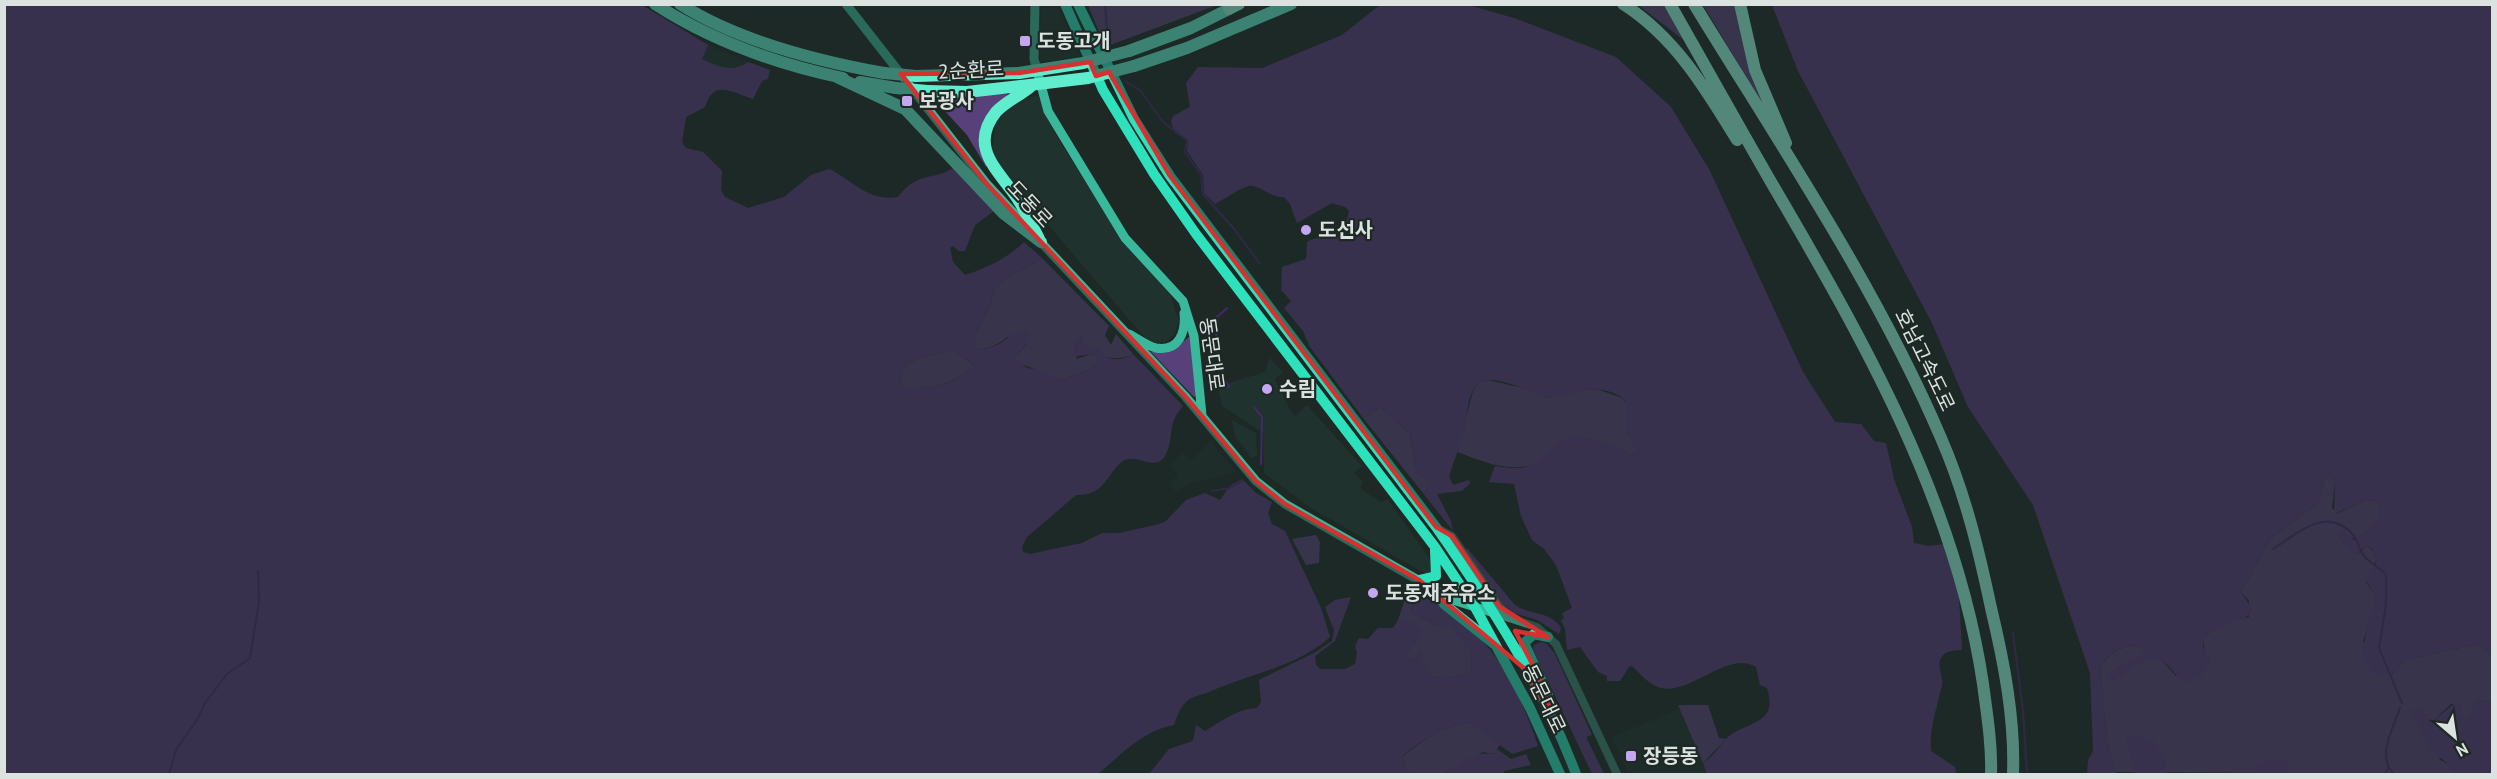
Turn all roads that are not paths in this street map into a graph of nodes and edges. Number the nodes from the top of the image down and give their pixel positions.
1 (655, 4) edge
2 (680, 4) edge
3 (846, 4) edge
4 (1035, 4) edge
5 (1065, 4) edge
6 (1078, 4) edge
7 (1291, 4) edge
8 (1623, 4) edge
9 (1670, 4) edge
10 (1694, 4) edge
11 (1740, 4) edge
12 (1234, 6) edge
13 (837, 77) junction
14 (1024, 89) junction
15 (1801, 180) junction
16 (1041, 242) junction
17 (1183, 301) junction
18 (1124, 332) junction
19 (1864, 344) junction
20 (1202, 416) junction
21 (1436, 527) junction
22 (1435, 547) junction
23 (1419, 579) junction
24 (1432, 588) junction
25 (1476, 609) junction
26 (1494, 613) junction
27 (1515, 620) junction
28 (1548, 637) junction
29 (1499, 648) junction
30 (1549, 712) junction
31 (1560, 774) edge
32 (1576, 774) edge
33 (1617, 774) edge
34 (1992, 774) edge
35 (2013, 774) edge

1 - 13 highway, 2순환로
2 - 12 highway, 2순환로, bridge
3 - 16 main road, 도동로
4 - 17 main road, 동문대로
5 - 22 main road, 동문대로
6 - 21 main road, 동문대로
7 - 14 highway, 2순환로, bridge
8 - 19 highway
9 - 19 highway
10 - 15 highway, 호남고속도로
11 - 15 highway
13 - 14 highway, 2순환로, bridge
13 - 16 highway
14 - 16 highway
15 - 35 highway, 호남고속도로
16 - 18 main road, 도동로
17 - 18 main road
17 - 20 main road, 동문대로
18 - 20 main road, 도동로
19 - 34 highway
20 - 23 main road, 동문대로
21 - 26 main road, 동문대로
21 - 27 street
22 - 23 main road
22 - 25 main road, 동문대로
23 - 24 main road, 동문대로
24 - 25 main road, 동문대로
24 - 29 main road
25 - 26 main road, 동문대로
25 - 29 main road, 동문대로
26 - 27 street
26 - 30 main road, 동문대로
27 - 28 street
28 - 30 main road
28 - 33 street
29 - 31 main road, 동문대로
30 - 32 main road, 동문대로

